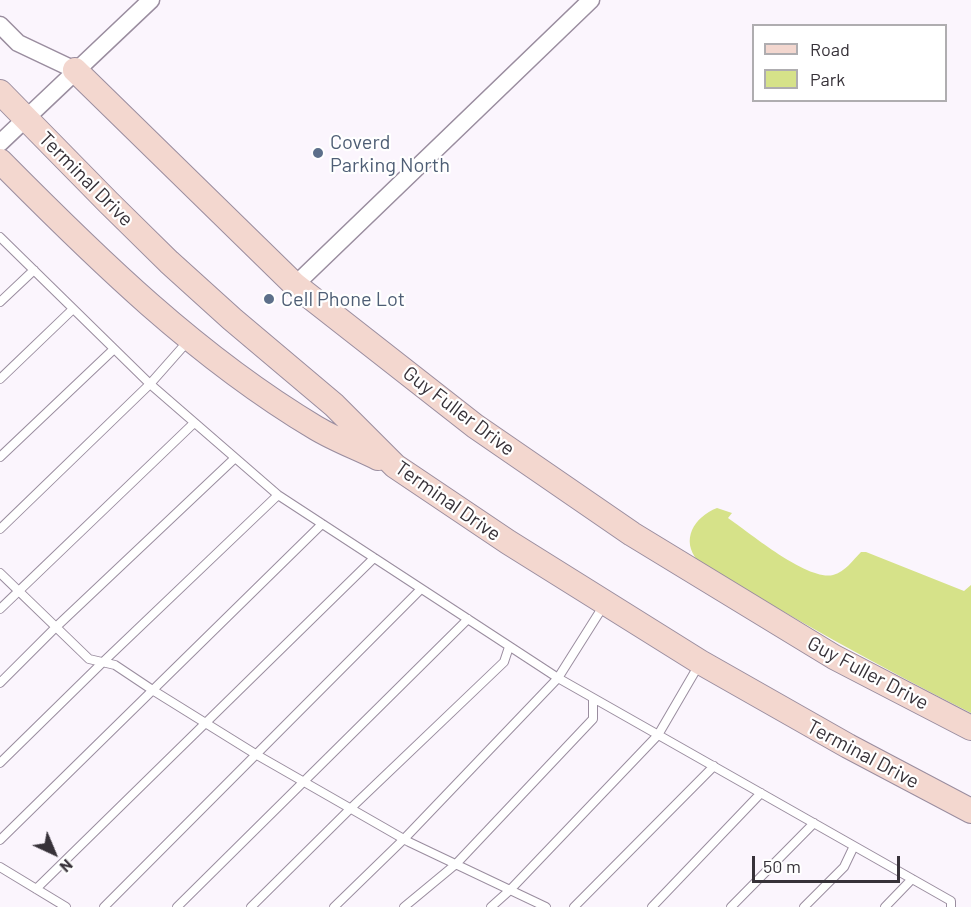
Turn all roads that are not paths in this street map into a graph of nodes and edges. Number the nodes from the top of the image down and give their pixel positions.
1 (151, 0) edge
2 (591, 0) edge
3 (0, 25) edge
4 (75, 70) junction
5 (0, 92) edge
6 (25, 118) junction
7 (0, 143) edge
8 (0, 161) edge
9 (0, 237) edge
10 (34, 270) junction
11 (295, 285) junction
12 (0, 302) edge
13 (73, 309) junction
14 (190, 338) junction
15 (114, 349) junction
16 (0, 379) edge
17 (150, 384) junction
18 (194, 423) junction
19 (0, 457) edge
20 (235, 458) junction
21 (395, 466) junction
22 (278, 495) junction
23 (322, 524) junction
24 (0, 529) edge
25 (374, 558) junction
26 (0, 573) edge
27 (421, 589) junction
28 (19, 592) junction
29 (604, 604) junction
30 (0, 609) edge
31 (468, 620) junction
32 (56, 627) junction
33 (509, 647) junction
34 (103, 662) junction
35 (700, 662) junction
36 (558, 678) junction
37 (0, 683) edge
38 (154, 691) junction
39 (593, 698) junction
40 (204, 723) junction
41 (971, 728) edge
42 (658, 735) junction
43 (257, 755) junction
44 (0, 763) edge
45 (714, 766) junction
46 (304, 782) junction
47 (761, 793) junction
48 (350, 808) junction
49 (971, 811) edge
50 (814, 823) junction
51 (404, 839) junction
52 (0, 840) edge
53 (854, 846) junction
54 (456, 864) junction
55 (0, 867) edge
56 (912, 879) junction
57 (36, 889) junction
58 (510, 890) junction
59 (66, 907) edge
60 (104, 907) edge
61 (177, 907) edge
62 (251, 907) edge
63 (334, 907) edge
64 (404, 907) edge
65 (491, 907) edge
66 (546, 907) edge
67 (574, 907) edge
68 (652, 907) edge
69 (731, 907) edge
70 (804, 907) edge
71 (885, 907) edge
72 (951, 907) edge

1 - 4 street
2 - 11 street
3 - 4 street, Guy Fuller Drive
4 - 6 street
4 - 11 main road, Guy Fuller Drive
5 - 6 main road, Terminal Drive
6 - 7 street
6 - 21 main road, Terminal Drive
8 - 14 main road
9 - 10 lane
10 - 12 lane
10 - 13 lane
11 - 41 main road, Guy Fuller Drive
13 - 15 lane
13 - 16 lane
14 - 17 lane
14 - 21 main road
15 - 17 lane
15 - 19 lane
17 - 18 lane
17 - 24 lane
18 - 20 lane
18 - 28 lane
20 - 22 lane
20 - 32 lane
21 - 29 main road, Terminal Drive
22 - 23 lane
22 - 34 lane
23 - 25 lane
23 - 38 lane
25 - 27 lane
25 - 40 lane
26 - 28 lane
27 - 31 lane
27 - 43 lane
28 - 30 lane
28 - 32 lane
29 - 35 main road, Terminal Drive
29 - 36 lane
31 - 33 lane
31 - 46 lane
32 - 34 lane
32 - 37 lane
33 - 36 lane
33 - 48 lane
34 - 38 lane
34 - 44 lane
35 - 42 lane
35 - 49 main road, Terminal Drive
36 - 39 lane
36 - 51 lane
38 - 40 lane
38 - 52 lane
39 - 42 lane
39 - 54 lane
40 - 43 lane
40 - 57 lane
42 - 45 lane
42 - 58 lane
43 - 46 lane
43 - 60 lane
45 - 47 lane
45 - 67 lane
46 - 48 lane
46 - 61 lane
47 - 50 lane
47 - 68 lane
48 - 51 lane
48 - 62 lane
50 - 53 lane
50 - 69 lane
51 - 54 lane
51 - 63 lane
53 - 56 lane
53 - 70 lane
54 - 58 lane
54 - 64 lane
55 - 57 lane
56 - 71 lane
56 - 72 lane
57 - 59 lane
58 - 65 lane
58 - 66 lane

